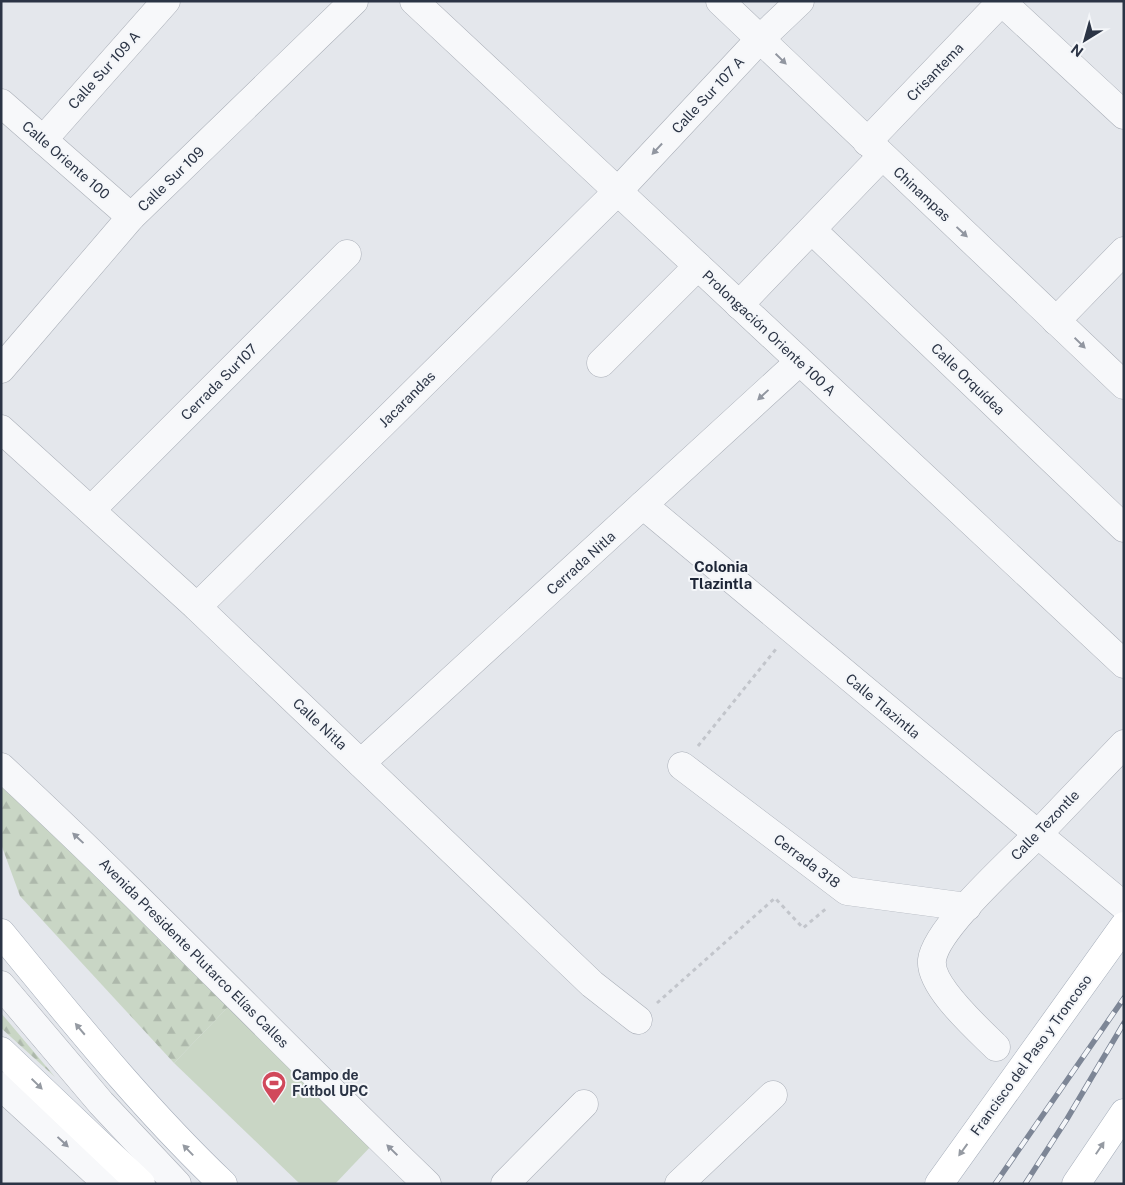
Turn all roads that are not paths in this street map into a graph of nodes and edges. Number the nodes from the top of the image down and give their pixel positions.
1 (166, 1) edge
2 (354, 1) edge
3 (414, 1) edge
4 (720, 1) edge
5 (800, 1) edge
6 (1002, 2) edge
7 (760, 39) junction
8 (5, 112) edge
9 (1124, 115) edge
10 (42, 140) junction
11 (875, 149) junction
12 (618, 191) junction
13 (131, 217) junction
14 (812, 230) junction
15 (1124, 251) edge
16 (347, 254) dead end
17 (698, 266) junction
18 (739, 305) junction
19 (1056, 321) junction
20 (799, 362) junction
21 (601, 363) dead end
22 (1, 369) edge
23 (1124, 385) edge
24 (1, 429) edge
25 (643, 505) junction
26 (91, 510) junction
27 (1124, 528) edge
28 (196, 607) junction
29 (1124, 664) edge
30 (1124, 744) edge
31 (361, 763) junction
32 (682, 766) road end
33 (1, 767) edge
34 (1037, 834) junction
35 (1124, 906) edge
36 (967, 907) junction
37 (1124, 926) edge
38 (1, 933) edge
39 (1, 985) edge
40 (638, 1020) road end
41 (996, 1047) dead end
42 (1, 1051) edge
43 (773, 1094) dead end
44 (7, 1101) edge
45 (584, 1104) dead end
46 (1124, 1113) edge
47 (108, 1184) edge
48 (141, 1184) edge
49 (177, 1184) edge
50 (224, 1184) edge
51 (427, 1184) edge
52 (505, 1184) edge
53 (679, 1184) edge
54 (939, 1184) edge
55 (1076, 1184) edge

1 - 10 street, Calle Sur 109 A
2 - 13 street, Calle Sur 109
3 - 12 street, Prolongación Oriente 100 A
4 - 7 street, Chinampas
5 - 7 street, Calle Sur 107 A
6 - 9 street
6 - 11 street, Crisantema
7 -> 11 street, Chinampas
7 -> 12 street, Calle Sur 107 A
8 - 10 street, Calle Oriente 100
10 - 13 street, Calle Oriente 100
11 - 14 street, Crisantema
11 -> 19 street, Chinampas
12 - 17 street, Prolongación Oriente 100 A
12 - 28 street, Jacarandas
13 - 22 street, Calle Sur 109
14 - 18 street, Crisantema
14 - 27 street, Calle Orquídea
15 - 19 street
16 - 26 street, Cerrada Sur107
17 - 18 street, Prolongación Oriente 100 A
17 - 21 street
18 - 20 street, Prolongación Oriente 100 A
19 -> 23 street, Chinampas
20 -> 25 street, Cerrada Nitla
20 - 29 street, Prolongación Oriente 100 A
24 - 26 street, Calle Nitla
25 - 31 street, Cerrada Nitla
25 - 34 street, Calle Tlazintla
26 - 28 street, Calle Nitla
28 - 31 street, Calle Nitla
30 - 34 street, Calle Tezontle
31 - 40 street, Calle Nitla
32 - 36 street, Cerrada 318
51 -> 33 street, Avenida Presidente Plutarco Elías Calles
34 - 35 street, Calle Tlazintla
34 - 36 street, Calle Tezontle
36 - 41 street, Calle Tezontle
37 -> 54 main road, Francisco del Paso y Troncoso
50 -> 38 main road
39 - 49 street
42 -> 48 main road
43 - 53 street
44 -> 47 street
45 - 52 street
55 -> 46 main road

